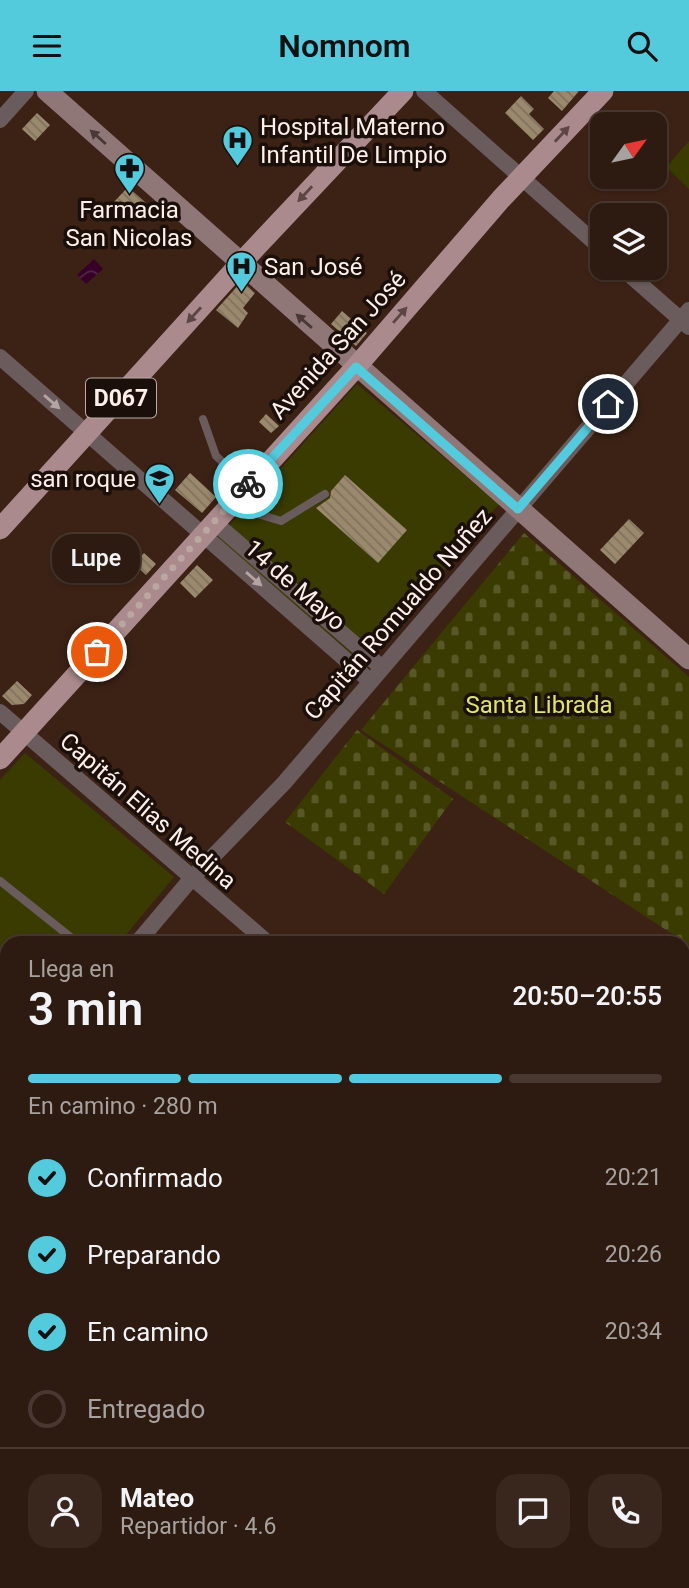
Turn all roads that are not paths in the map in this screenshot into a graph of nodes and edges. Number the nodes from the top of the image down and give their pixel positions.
1 (26, 91) edge
2 (47, 91) edge
3 (403, 91) edge
4 (424, 91) edge
5 (603, 91) edge
6 (0, 120) edge
7 (521, 177) junction
8 (590, 239) edge
9 (240, 264) junction
10 (637, 280) edge
11 (686, 319) edge
12 (0, 357) edge
13 (356, 367) junction
14 (203, 419) dead end
15 (89, 434) junction
16 (248, 485) junction
17 (325, 494) dead end
18 (229, 505) junction
19 (518, 509) junction
20 (208, 528) junction
21 (0, 529) edge
22 (689, 659) edge
23 (381, 667) junction
24 (370, 681) junction
25 (0, 712) edge
26 (24, 734) junction
27 (0, 759) edge
28 (192, 878) junction
29 (0, 881) edge
30 (69, 936) edge
31 (143, 936) edge
32 (260, 936) edge

1 - 6 street
9 -> 2 street
3 -> 9 main road, D067
4 - 7 street
7 -> 5 main road, Avenida San José
7 - 8 street
13 -> 7 main road, Avenida San José
13 -> 9 street
9 -> 15 main road, D067
10 - 11 street
11 - 19 street, Capitán Romualdo Nuñez
12 -> 15 street, 14 de Mayo
13 - 16 main road, Avenida San José
13 - 19 street
14 - 16 lane
15 - 20 street, 14 de Mayo
15 - 21 main road, D067
16 - 18 main road, Avenida San José
17 - 18 lane
18 - 20 main road, Avenida San José
19 - 22 street
19 - 23 street, Capitán Romualdo Nuñez
20 - 23 street, 14 de Mayo
20 -> 24 street, 14 de Mayo
20 - 26 main road, Avenida San José
23 - 24 street, Capitán Romualdo Nuñez
24 - 28 street, Capitán Romualdo Nuñez
25 - 26 street, Capitán Elias Medina
26 - 27 main road, Avenida San José
26 - 28 street, Capitán Elias Medina
28 - 31 street, Capitán Romualdo Nuñez
28 - 32 street, Capitán Elias Medina
29 - 30 lane

